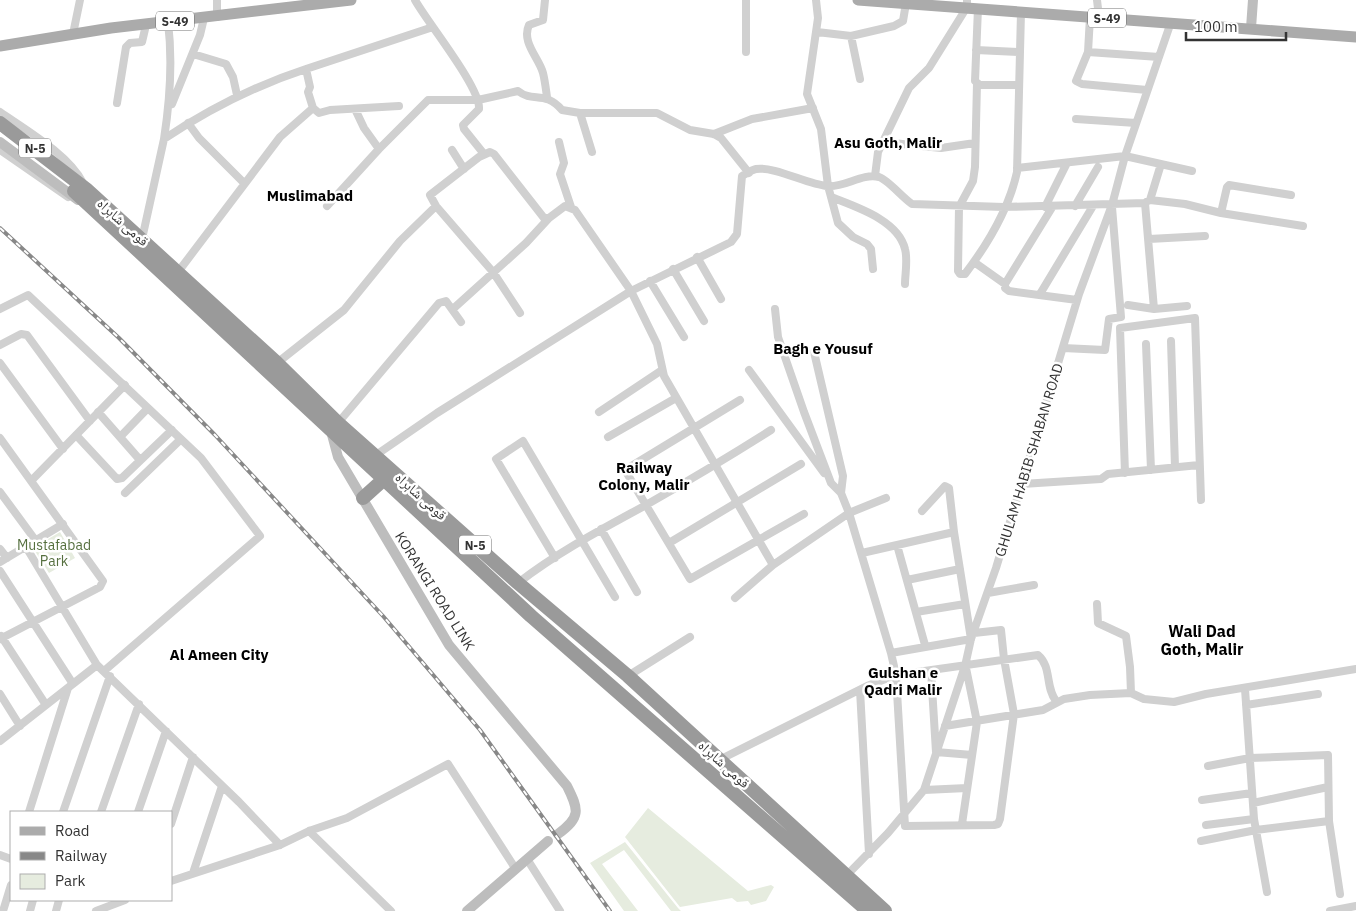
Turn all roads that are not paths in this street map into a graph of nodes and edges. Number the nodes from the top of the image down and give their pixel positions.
1 (80, 0) edge
2 (217, 0) edge
3 (351, 0) edge
4 (415, 0) edge
5 (545, 0) edge
6 (746, 0) edge
7 (816, 0) edge
8 (858, 0) edge
9 (1097, 0) edge
10 (1253, 0) edge
11 (906, 3) junction
12 (277, 4) edge
13 (971, 5) edge
14 (1021, 12) junction
15 (218, 17) junction
16 (1094, 17) junction
17 (204, 18) junction
18 (168, 22) junction
19 (1171, 22) junction
20 (146, 25) junction
21 (433, 27) junction
22 (1251, 28) junction
23 (817, 32) junction
24 (73, 34) junction
25 (851, 36) junction
26 (1356, 37) edge
27 (0, 46) edge
28 (976, 50) junction
29 (746, 52) dead end
30 (1020, 52) junction
31 (1088, 52) junction
32 (193, 54) junction
33 (1159, 57) junction
34 (306, 69) junction
35 (860, 79) dead end
36 (976, 83) junction
37 (1019, 85) junction
38 (1147, 90) junction
39 (237, 95) junction
40 (547, 97) junction
41 (478, 100) junction
42 (117, 103) dead end
43 (399, 106) dead end
44 (169, 108) junction
45 (313, 108) junction
46 (813, 108) junction
47 (355, 109) junction
48 (0, 112) edge
49 (580, 113) junction
50 (1076, 119) dead end
51 (0, 123) edge
52 (188, 123) junction
53 (1136, 123) junction
54 (0, 133) edge
55 (714, 134) junction
56 (164, 139) junction
57 (0, 142) edge
58 (559, 142) dead end
59 (883, 142) junction
60 (974, 143) junction
61 (379, 149) junction
62 (0, 150) edge
63 (452, 150) dead end
64 (592, 152) dead end
65 (484, 154) junction
66 (1125, 156) junction
67 (1067, 163) junction
68 (1161, 164) junction
69 (1098, 167) dead end
70 (1017, 168) junction
71 (464, 169) junction
72 (1192, 171) dead end
73 (749, 173) junction
74 (875, 176) junction
75 (66, 177) junction
76 (244, 183) junction
77 (828, 186) junction
78 (82, 194) junction
79 (1291, 195) dead end
80 (831, 197) junction
81 (1147, 201) junction
82 (1112, 205) junction
83 (326, 206) dead end
84 (436, 206) junction
85 (1049, 206) junction
86 (1076, 206) junction
87 (1094, 206) junction
88 (571, 207) junction
89 (959, 207) junction
90 (1004, 207) junction
91 (94, 210) junction
92 (1221, 213) junction
93 (549, 218) junction
94 (1303, 226) dead end
95 (1205, 236) dead end
96 (142, 239) junction
97 (1149, 239) junction
98 (697, 258) junction
99 (974, 262) junction
100 (673, 268) junction
101 (873, 269) dead end
102 (178, 272) junction
103 (493, 272) junction
104 (650, 281) junction
105 (905, 284) dead end
106 (1005, 284) junction
107 (631, 291) junction
108 (1040, 294) junction
109 (721, 299) dead end
110 (1078, 300) junction
111 (1128, 305) dead end
112 (1187, 306) dead end
113 (454, 308) dead end
114 (0, 309) edge
115 (775, 309) dead end
116 (1154, 309) junction
117 (520, 313) dead end
118 (704, 321) dead end
119 (461, 322) dead end
120 (684, 337) dead end
121 (1171, 341) dead end
122 (1146, 344) dead end
123 (0, 345) edge
124 (1063, 348) junction
125 (814, 352) dead end
126 (0, 363) edge
127 (277, 363) junction
128 (662, 370) junction
129 (749, 370) dead end
130 (125, 386) junction
131 (676, 398) junction
132 (740, 400) dead end
133 (148, 408) junction
134 (98, 412) junction
135 (599, 412) dead end
136 (90, 421) junction
137 (335, 427) junction
138 (694, 429) junction
139 (172, 430) junction
140 (771, 430) dead end
141 (76, 435) junction
142 (120, 437) junction
143 (608, 437) dead end
144 (0, 438) edge
145 (180, 439) junction
146 (62, 448) junction
147 (376, 454) junction
148 (140, 460) junction
149 (801, 464) dead end
150 (714, 465) junction
151 (1199, 465) junction
152 (1175, 468) junction
153 (1152, 470) junction
154 (1125, 473) junction
155 (32, 480) junction
156 (383, 480) junction
157 (832, 483) junction
158 (1022, 484) junction
159 (0, 492) edge
160 (125, 493) dead end
161 (841, 493) junction
162 (363, 498) junction
163 (886, 498) dead end
164 (1200, 500) dead end
165 (736, 503) junction
166 (646, 505) junction
167 (922, 511) dead end
168 (849, 512) junction
169 (804, 514) dead end
170 (63, 524) junction
171 (601, 528) junction
172 (954, 532) junction
173 (583, 540) junction
174 (757, 540) junction
175 (36, 541) junction
176 (669, 543) junction
177 (897, 545) junction
178 (26, 547) junction
179 (0, 549) edge
180 (862, 553) junction
181 (555, 558) junction
182 (4, 560) edge
183 (773, 565) junction
184 (960, 569) junction
185 (0, 571) edge
186 (907, 580) junction
187 (518, 583) junction
188 (1034, 585) dead end
189 (637, 592) dead end
190 (988, 592) junction
191 (615, 597) dead end
192 (735, 598) dead end
193 (965, 604) junction
194 (1097, 604) dead end
195 (63, 608) junction
196 (916, 612) junction
197 (32, 623) junction
198 (690, 636) dead end
199 (972, 636) junction
200 (1, 637) edge
201 (925, 645) junction
202 (891, 653) junction
203 (1004, 660) junction
204 (97, 665) junction
205 (965, 666) junction
206 (1356, 670) edge
207 (931, 671) junction
208 (107, 674) junction
209 (896, 675) junction
210 (628, 676) junction
211 (71, 686) junction
212 (1245, 689) junction
213 (860, 690) junction
214 (1131, 693) junction
215 (0, 694) edge
216 (1318, 694) dead end
217 (1056, 702) junction
218 (138, 704) junction
219 (46, 705) junction
220 (1246, 705) junction
221 (1014, 714) junction
222 (977, 722) junction
223 (20, 726) junction
224 (945, 726) junction
225 (166, 731) junction
226 (0, 741) edge
227 (936, 752) junction
228 (972, 754) junction
229 (193, 757) junction
230 (1250, 758) junction
231 (719, 760) junction
232 (1208, 766) dead end
233 (222, 786) junction
234 (1328, 787) junction
235 (967, 788) junction
236 (924, 790) junction
237 (1252, 792) junction
238 (1202, 800) dead end
239 (1253, 803) junction
240 (29, 811) edge
241 (63, 811) edge
242 (101, 811) edge
243 (138, 811) edge
244 (904, 814) junction
245 (1254, 819) junction
246 (172, 821) edge
247 (1329, 821) junction
248 (962, 824) junction
249 (1206, 825) dead end
250 (309, 830) junction
251 (1256, 830) junction
252 (558, 834) dead end
253 (548, 840) dead end
254 (1201, 841) dead end
255 (280, 846) junction
256 (869, 854) junction
257 (527, 859) junction
258 (515, 868) junction
259 (193, 873) junction
260 (847, 875) junction
261 (172, 881) edge
262 (10, 888) edge
263 (1267, 892) dead end
264 (1340, 894) dead end
265 (122, 901) edge
266 (1354, 908) edge
267 (3, 911) edge
268 (96, 911) edge
269 (391, 911) edge
270 (467, 911) edge
271 (560, 911) edge
272 (868, 911) edge
273 (885, 911) edge
274 (1330, 911) edge

1 - 24 street
2 - 15 street
3 - 12 main road, S-49
4 - 21 street
5 - 40 street
6 - 29 street
7 - 23 street
8 - 11 main road, S-49
9 - 16 street
10 - 22 main road
11 - 13 main road, S-49
11 - 25 street
12 - 15 main road, S-49
13 - 14 main road, S-49
13 - 28 street
13 - 59 street
14 - 16 main road, S-49
14 - 30 street
15 - 17 main road, S-49
16 - 19 main road, S-49
16 - 31 street
17 - 18 main road, S-49
17 - 32 street
18 - 20 main road, S-49
18 - 44 street
19 - 22 main road, S-49
19 - 33 street, GHULAM HABIB SHABAN ROAD
20 - 24 main road, S-49
20 - 42 street
21 - 34 street
21 - 41 street
22 - 26 main road, S-49
23 - 25 street
23 - 46 street
24 - 27 main road, S-49
25 - 35 street
28 - 30 street
28 - 36 street
30 - 37 street
31 - 33 street
31 - 38 street
32 - 39 street
32 - 44 street
33 - 38 street, GHULAM HABIB SHABAN ROAD
34 - 39 street
34 - 45 street
36 - 37 street
36 - 60 street
37 - 70 street
38 - 53 street, GHULAM HABIB SHABAN ROAD
39 - 52 street
40 - 41 street
40 - 49 street
41 - 61 street
41 - 65 street
43 - 47 street
44 - 56 street
45 - 47 street
45 - 76 street
46 - 55 street
46 - 77 street
47 - 61 street
48 - 78 street
49 - 55 street
49 - 64 street
50 - 53 street
51 - 75 highway, قومی شاہراہ / N-5
52 - 56 street
52 - 76 street
53 - 66 street, GHULAM HABIB SHABAN ROAD
54 - 75 highway, قومی شاہراہ / N-5
55 - 73 street
56 - 96 street
57 - 78 main road
58 - 88 street
59 - 60 street
59 - 74 street
60 - 89 street
61 - 83 street
62 - 78 street
63 - 71 street
65 - 71 street
65 - 93 street
66 - 67 street
66 - 68 street
66 - 82 street, GHULAM HABIB SHABAN ROAD
67 - 70 street
67 - 85 street
68 - 72 street
68 - 81 street
69 - 86 street
70 - 90 street
71 - 84 street
73 - 77 street
73 - 98 street
74 - 77 street
74 - 89 street
75 - 78 highway, قومی شاہراہ / N-5
75 - 91 highway, قومی شاہراہ / N-5
76 - 102 street
77 - 80 street
78 - 91 main road
78 - 96 highway, قومی شاہراہ / N-5
79 - 92 street
80 - 101 street
80 - 105 street
81 - 82 street
81 - 92 street
81 - 97 street
82 - 87 street
82 - 110 street, GHULAM HABIB SHABAN ROAD
82 - 124 street
84 - 103 street
84 - 127 street
85 - 86 street
85 - 90 street
85 - 106 street
86 - 87 street
87 - 108 street
88 - 93 street
88 - 107 street
89 - 90 street
89 - 99 street
90 - 99 street
91 - 137 highway, قومی شاہراہ / N-5
92 - 94 street
93 - 103 street
95 - 97 street
96 - 102 highway, قومی شاہراہ / N-5
97 - 116 street
98 - 100 street
98 - 109 street
99 - 106 street
100 - 104 street
100 - 118 street
102 - 127 highway, قومی شاہراہ / N-5
103 - 113 street
103 - 117 street
104 - 107 street
104 - 120 street
106 - 108 street
107 - 128 street
107 - 147 street
108 - 110 street
110 - 124 street, GHULAM HABIB SHABAN ROAD
111 - 116 street
112 - 116 street
114 - 130 street
115 - 157 street
119 - 137 street
121 - 152 street
122 - 153 street
123 - 136 street
124 - 158 street, GHULAM HABIB SHABAN ROAD
125 - 161 street
126 - 146 street
127 - 137 highway, قومی شاہراہ / N-5
128 - 131 street
128 - 135 street
129 - 157 street
130 - 133 street
130 - 134 street
131 - 138 street
131 - 143 street
132 - 138 street
133 - 139 street
133 - 142 street
134 - 136 street
134 - 142 street
136 - 141 street
137 - 147 highway, قومی شاہراہ / N-5
137 - 156 highway, قومی شاہراہ / N-5
137 - 162 main road, KORANGI ROAD LINK
138 - 150 street
138 - 166 street
139 - 145 street
139 - 148 street
140 - 150 street
141 - 146 street
141 - 148 street
142 - 148 street
144 - 155 street
145 - 160 street
145 - 208 street
146 - 155 street
147 - 187 highway, قومی شاہراہ / N-5
149 - 165 street
150 - 165 street
150 - 166 street
151 - 152 street
151 - 154 street
151 - 164 street
152 - 153 street
153 - 154 street
154 - 158 street
155 - 170 street
156 - 162 highway
156 - 272 highway, قومی شاہراہ / N-5
157 - 161 street
158 - 190 street, GHULAM HABIB SHABAN ROAD
159 - 175 street
161 - 168 street
162 - 252 main road, KORANGI ROAD LINK
163 - 168 street
165 - 174 street
165 - 176 street
166 - 171 street
166 - 176 street
167 - 172 street
168 - 180 street
168 - 183 street
169 - 174 street
170 - 175 street
170 - 195 street
171 - 173 street
171 - 189 street
172 - 177 street
172 - 184 street
173 - 181 street
173 - 181 street
173 - 191 street
174 - 176 street
174 - 183 street
175 - 178 street
177 - 180 street
177 - 186 street
178 - 182 street
178 - 195 street
179 - 182 street
180 - 202 street
181 - 187 street
183 - 192 street
184 - 186 street
184 - 193 street
185 - 197 street
186 - 196 street
187 - 210 highway, قومی شاہراہ / N-5
188 - 190 street
190 - 199 street, GHULAM HABIB SHABAN ROAD
193 - 196 street
193 - 199 street
194 - 214 street
195 - 197 street
195 - 204 street
196 - 201 street
197 - 200 street
197 - 211 street
198 - 210 street
199 - 201 street
199 - 203 street
199 - 205 street, GHULAM HABIB SHABAN ROAD
200 - 219 street
201 - 202 street
202 - 209 street
203 - 205 street
203 - 217 street
203 - 221 street
204 - 208 street
204 - 211 street
205 - 207 street
205 - 222 street
205 - 224 street, GHULAM HABIB SHABAN ROAD
206 - 212 street
207 - 209 street
207 - 227 street
208 - 218 street
208 - 241 street
209 - 213 street
209 - 244 street
210 - 231 highway, قومی شاہراہ / N-5
211 - 219 street
211 - 240 street
212 - 214 street
212 - 220 street
213 - 231 street
213 - 256 street
214 - 217 street
215 - 223 street
216 - 220 street
217 - 221 street
218 - 225 street
218 - 242 street
219 - 223 street
220 - 230 street
221 - 222 street
221 - 248 street
222 - 224 street
222 - 228 street
223 - 226 street
224 - 227 street, GHULAM HABIB SHABAN ROAD
225 - 229 street
225 - 243 street
227 - 228 street
227 - 236 street, GHULAM HABIB SHABAN ROAD
228 - 235 street
229 - 233 street
229 - 246 street
230 - 232 street
230 - 234 street
230 - 237 street
231 - 260 highway, قومی شاہراہ / N-5
233 - 255 street
233 - 259 street
234 - 239 street
234 - 247 street
235 - 236 street
235 - 248 street
236 - 244 street, GHULAM HABIB SHABAN ROAD
237 - 238 street
237 - 239 street
239 - 245 street
244 - 248 street
244 - 256 street, GHULAM HABIB SHABAN ROAD
245 - 249 street
245 - 251 street
247 - 251 street
247 - 264 street
250 - 255 street
250 - 258 street
250 - 269 street
251 - 254 street
251 - 263 street
253 - 257 main road
255 - 259 street
256 - 260 street, GHULAM HABIB SHABAN ROAD
257 - 258 main road
257 - 271 street
258 - 270 main road
259 - 261 street
260 - 273 highway, قومی شاہراہ / N-5
262 - 267 street
265 - 268 street
266 - 274 street

